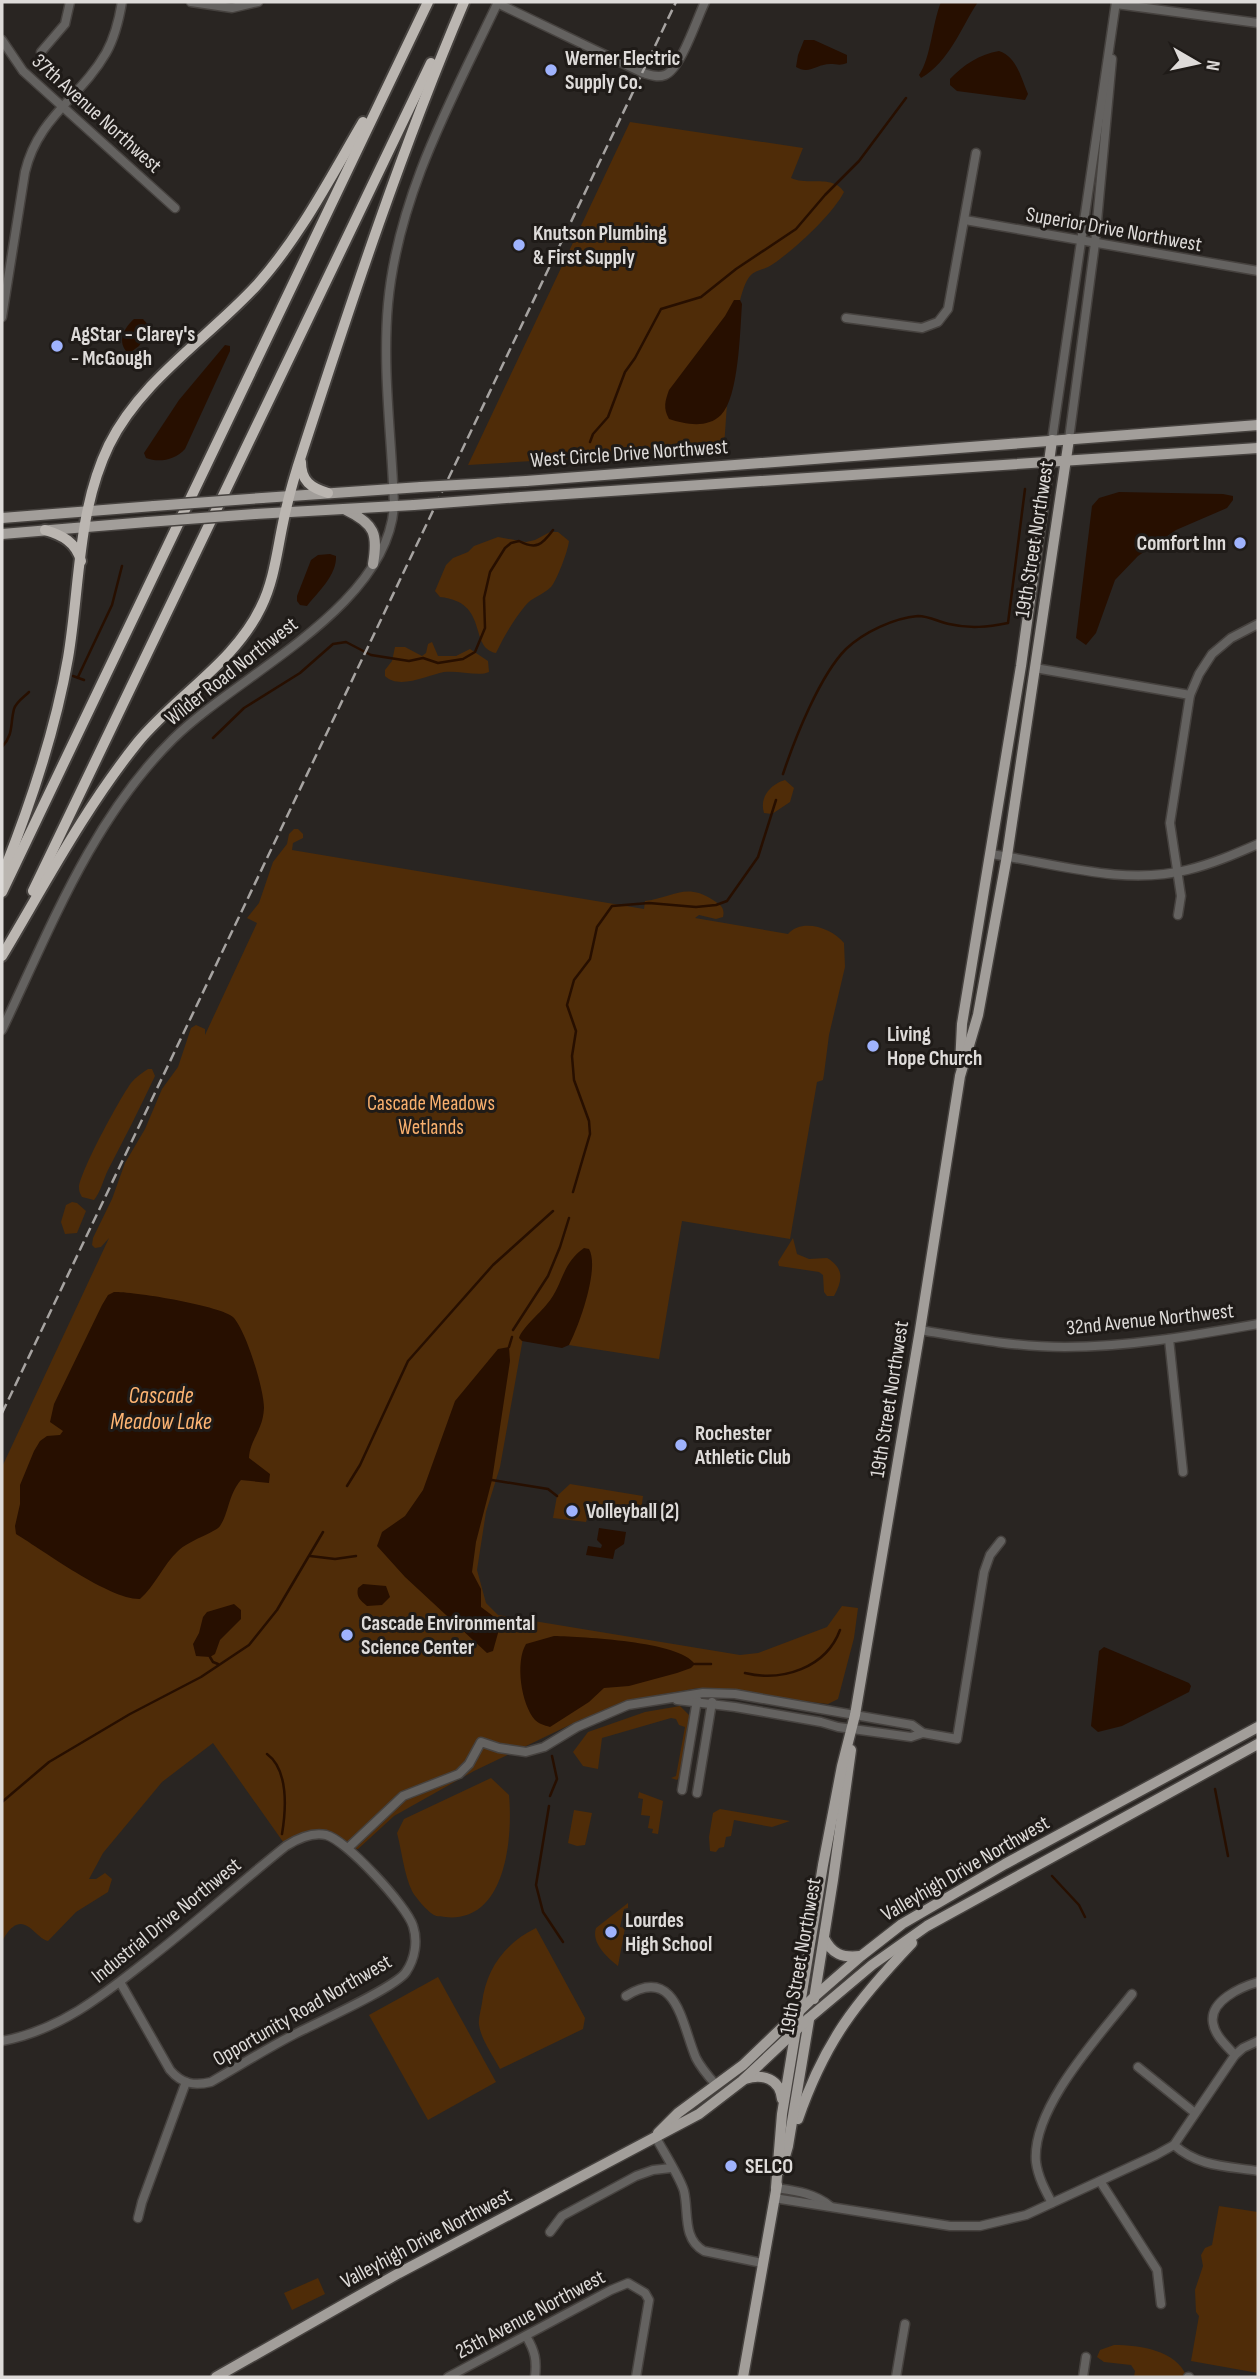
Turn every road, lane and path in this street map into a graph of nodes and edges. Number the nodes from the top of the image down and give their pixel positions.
1 (70, 2) edge
2 (122, 2) edge
3 (191, 2) edge
4 (258, 2) edge
5 (428, 2) edge
6 (462, 2) edge
7 (705, 2) edge
8 (498, 3) edge
9 (1116, 3) edge
10 (1258, 23) edge
11 (2, 40) edge
12 (405, 50) junction
13 (41, 52) dead end
14 (61, 107) junction
15 (976, 153) dead end
16 (176, 208) dead end
17 (965, 220) junction
18 (1080, 241) junction
19 (1095, 243) junction
20 (1258, 271) edge
21 (2, 317) edge
22 (846, 318) dead end
23 (1258, 425) edge
24 (1069, 439) junction
25 (1052, 440) junction
26 (1258, 448) edge
27 (301, 456) junction
28 (1066, 461) junction
29 (1049, 462) junction
30 (393, 489) junction
31 (328, 493) junction
32 (289, 496) junction
33 (394, 506) junction
34 (342, 509) junction
35 (87, 512) junction
36 (285, 513) junction
37 (2, 518) edge
38 (85, 528) junction
39 (45, 530) junction
40 (2, 534) edge
41 (81, 562) junction
42 (373, 564) junction
43 (1258, 624) edge
44 (1035, 668) junction
45 (1190, 695) junction
46 (1258, 845) edge
47 (990, 854) junction
48 (1007, 856) junction
49 (1177, 872) junction
50 (2, 876) edge
51 (2, 892) edge
52 (1178, 915) dead end
53 (2, 956) edge
54 (2, 1030) edge
55 (960, 1076) junction
56 (1258, 1324) edge
57 (920, 1330) junction
58 (1168, 1339) junction
59 (1183, 1472) dead end
60 (1001, 1541) dead end
61 (713, 1693) junction
62 (697, 1698) junction
63 (712, 1705) junction
64 (855, 1715) junction
65 (1258, 1727) edge
66 (852, 1728) junction
67 (923, 1733) junction
68 (1258, 1744) edge
69 (682, 1790) dead end
70 (697, 1793) dead end
71 (348, 1848) junction
72 (927, 1926) junction
73 (824, 1938) junction
74 (861, 1956) junction
75 (120, 1982) junction
76 (1258, 1982) edge
77 (1132, 1994) dead end
78 (626, 1996) dead end
79 (814, 1997) junction
80 (799, 2012) junction
81 (809, 2018) junction
82 (796, 2033) junction
83 (2, 2041) edge
84 (1258, 2041) edge
85 (1234, 2055) junction
86 (1139, 2067) dead end
87 (742, 2081) junction
88 (186, 2082) junction
89 (716, 2085) junction
90 (1195, 2113) junction
91 (782, 2114) junction
92 (655, 2136) junction
93 (1174, 2145) junction
94 (788, 2146) junction
95 (671, 2168) junction
96 (1258, 2171) edge
97 (1100, 2181) junction
98 (775, 2193) junction
99 (1052, 2203) junction
100 (138, 2218) dead end
101 (550, 2232) dead end
102 (762, 2263) junction
103 (1161, 2304) dead end
104 (905, 2324) dead end
105 (526, 2336) junction
106 (1086, 2357) dead end
107 (216, 2377) edge
108 (448, 2377) edge
109 (535, 2377) edge
110 (636, 2377) edge
111 (743, 2377) edge
112 (896, 2377) edge
113 (1083, 2377) edge

1 - 13 street
2 - 14 street
3 - 4 street
5 - 12 highway
6 - 27 highway
6 - 53 highway
7 - 8 street
8 - 30 street, Wilder Road Northwest
9 - 10 street
9 - 18 street, 19th Street Northwest
9 - 19 street, 19th Street Northwest
11 - 14 street, 37th Avenue Northwest
12 - 35 highway
12 - 51 highway
14 - 16 street, 37th Avenue Northwest
14 - 21 street
15 - 17 street
17 - 18 street, Superior Drive Northwest
17 - 22 street
18 - 19 street, Superior Drive Northwest
18 - 25 street, 19th Street Northwest
19 - 20 street, Superior Drive Northwest
19 - 24 street, 19th Street Northwest
23 - 24 main road, West Circle Drive Northwest
24 - 25 main road, West Circle Drive Northwest
24 - 28 main road, 19th Street Northwest
25 - 29 main road, 19th Street Northwest
25 - 30 main road, West Circle Drive Northwest, bridge
26 - 28 main road, West Circle Drive Northwest
27 - 31 highway
27 - 32 highway
28 - 29 main road, West Circle Drive Northwest
28 - 44 main road, 19th Street Northwest
29 - 33 main road, West Circle Drive Northwest, bridge
29 - 47 main road, 19th Street Northwest
30 - 31 main road, West Circle Drive Northwest
30 - 33 street, Wilder Road Northwest
31 - 32 main road, West Circle Drive Northwest
32 - 35 main road, West Circle Drive Northwest, bridge
32 - 36 highway
33 - 34 main road, West Circle Drive Northwest
33 - 42 street, Wilder Road Northwest
34 - 36 main road, West Circle Drive Northwest
34 - 42 main road
35 - 37 main road, West Circle Drive Northwest
35 - 38 highway
36 - 38 main road, West Circle Drive Northwest, bridge
36 - 53 highway
38 - 39 main road, West Circle Drive Northwest
38 - 41 highway
39 - 40 main road, West Circle Drive Northwest
39 - 41 highway
41 - 50 highway
42 - 54 street, Wilder Road Northwest
43 - 45 street
44 - 45 street
44 - 48 main road, 19th Street Northwest
45 - 49 street
46 - 49 street
47 - 48 street
47 - 55 main road, 19th Street Northwest
48 - 49 street
48 - 55 main road, 19th Street Northwest
49 - 52 street
55 - 57 main road, 19th Street Northwest
56 - 58 street, 32nd Avenue Northwest
57 - 58 street, 32nd Avenue Northwest
57 - 64 main road, 19th Street Northwest
58 - 59 street
60 - 67 street
61 - 62 street
61 - 63 street
61 - 64 street
62 - 63 street
62 - 69 street
62 - 71 street
63 - 66 street
63 - 70 street
64 - 66 main road, 19th Street Northwest
64 - 67 street
65 - 74 main road, Valleyhigh Drive Northwest
66 - 67 street
66 - 73 main road, 19th Street Northwest
66 - 80 main road, 19th Street Northwest
68 - 72 main road, Valleyhigh Drive Northwest
71 - 75 street, Industrial Drive Northwest
71 - 88 street, Opportunity Road Northwest
72 - 81 main road, Valleyhigh Drive Northwest
72 - 94 main road
73 - 74 main road
73 - 79 main road, 19th Street Northwest
74 - 79 main road, Valleyhigh Drive Northwest
75 - 83 street, Industrial Drive Northwest
75 - 88 street
76 - 85 street
77 - 99 street
78 - 89 street
79 - 80 main road, Valleyhigh Drive Northwest
79 - 81 main road, 19th Street Northwest
80 - 82 main road, 19th Street Northwest
80 - 89 main road, Valleyhigh Drive Northwest
81 - 82 main road, Valleyhigh Drive Northwest
81 - 94 main road, 19th Street Northwest
82 - 87 main road, Valleyhigh Drive Northwest
82 - 91 main road, 19th Street Northwest
84 - 85 street
85 - 90 street
86 - 90 street
87 - 91 main road
87 - 92 main road, Valleyhigh Drive Northwest
88 - 100 street
89 - 92 main road, Valleyhigh Drive Northwest
90 - 93 street
91 - 98 main road, 19th Street Northwest
92 - 95 street
92 - 107 main road, Valleyhigh Drive Northwest
93 - 96 street
93 - 97 street
94 - 98 main road, 19th Street Northwest
95 - 101 street
95 - 102 street
97 - 99 street
97 - 103 street
98 - 99 street
98 - 102 main road, 19th Street Northwest
102 - 111 main road, 19th Street Northwest
104 - 112 street
105 - 108 street, 25th Avenue Northwest
105 - 109 street
105 - 110 street, 25th Avenue Northwest
106 - 113 street

